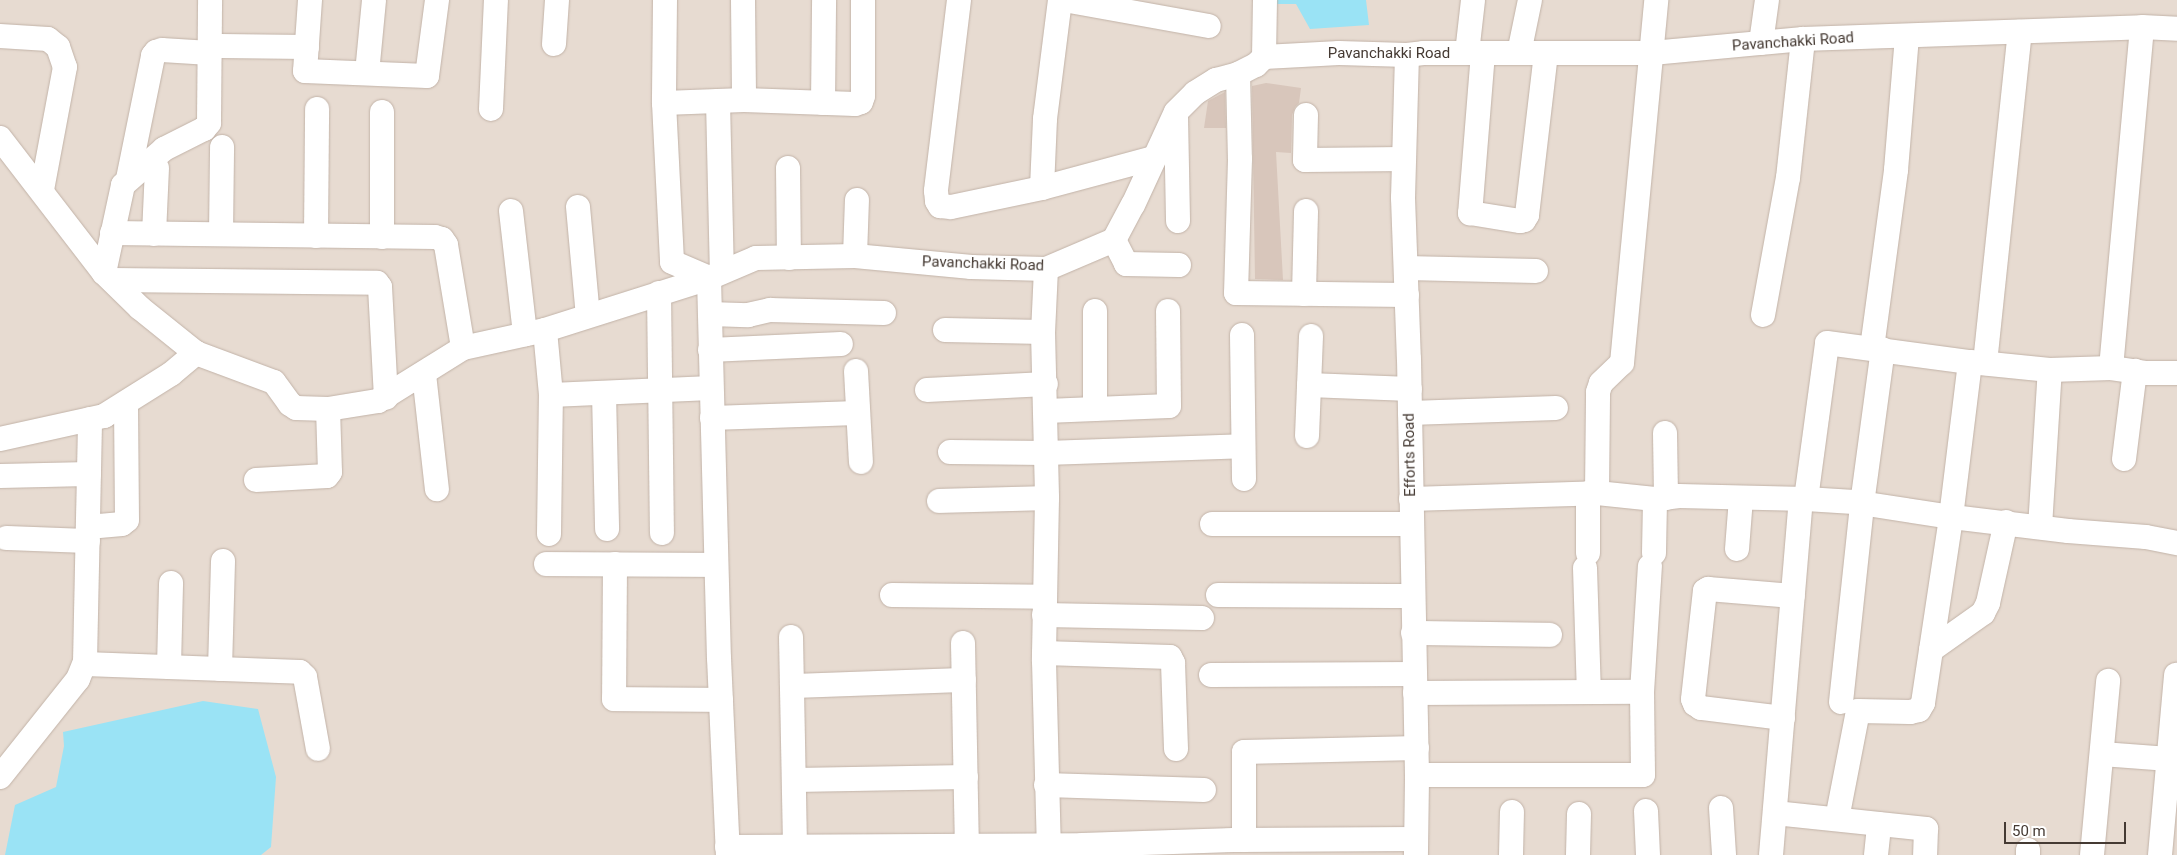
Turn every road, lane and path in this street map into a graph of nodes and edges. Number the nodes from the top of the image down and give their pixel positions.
1 (210, 0) edge
2 (310, 0) edge
3 (374, 0) edge
4 (437, 0) edge
5 (496, 0) edge
6 (558, 0) edge
7 (665, 0) edge
8 (743, 0) edge
9 (824, 0) edge
10 (863, 0) edge
11 (959, 0) edge
12 (1062, 0) edge
13 (1265, 0) edge
14 (1473, 0) edge
15 (1530, 0) edge
16 (1656, 0) edge
17 (1768, 0) edge
18 (1209, 26) dead end
19 (2142, 27) junction
20 (2177, 29) edge
21 (2020, 32) junction
22 (0, 36) edge
23 (1907, 37) junction
24 (1803, 39) junction
25 (1761, 43) junction
26 (554, 44) dead end
27 (307, 47) junction
28 (215, 50) junction
29 (1475, 53) junction
30 (1520, 53) junction
31 (1546, 53) junction
32 (1652, 53) junction
33 (1407, 55) junction
34 (1264, 57) junction
35 (367, 74) junction
36 (1238, 74) junction
37 (744, 100) junction
38 (718, 101) junction
39 (664, 103) junction
40 (823, 103) junction
41 (491, 108) dead end
42 (317, 110) dead end
43 (382, 112) dead end
44 (1176, 112) junction
45 (1306, 115) dead end
46 (0, 138) edge
47 (222, 147) dead end
48 (1153, 158) junction
49 (1404, 159) junction
50 (157, 168) dead end
51 (788, 168) dead end
52 (128, 179) junction
53 (1042, 188) junction
54 (42, 190) junction
55 (857, 200) dead end
56 (578, 207) dead end
57 (511, 211) dead end
58 (1306, 211) dead end
59 (1178, 221) dead end
60 (112, 233) junction
61 (154, 234) junction
62 (221, 234) junction
63 (316, 236) junction
64 (382, 237) junction
65 (1114, 240) junction
66 (855, 256) junction
67 (789, 258) junction
68 (1179, 265) dead end
69 (1406, 268) junction
70 (1046, 269) junction
71 (1536, 271) dead end
72 (716, 275) junction
73 (108, 277) junction
74 (659, 294) junction
75 (1304, 294) junction
76 (1407, 295) junction
77 (1095, 311) dead end
78 (1168, 311) dead end
79 (884, 313) dead end
80 (710, 314) junction
81 (1763, 315) dead end
82 (588, 316) junction
83 (945, 330) dead end
84 (535, 332) junction
85 (1044, 332) junction
86 (1242, 335) dead end
87 (1311, 336) dead end
88 (842, 344) dead end
89 (463, 348) junction
90 (1877, 348) junction
91 (710, 350) junction
92 (194, 355) junction
93 (1978, 363) junction
94 (2112, 368) junction
95 (2050, 370) junction
96 (856, 371) dead end
97 (2135, 372) junction
98 (2177, 373) edge
99 (424, 374) junction
100 (1046, 384) junction
101 (1309, 384) junction
102 (711, 388) junction
103 (1410, 389) junction
104 (661, 390) junction
105 (927, 390) dead end
106 (604, 393) junction
107 (551, 395) junction
108 (386, 398) junction
109 (126, 403) junction
110 (328, 408) junction
111 (1556, 408) dead end
112 (1095, 409) junction
113 (1046, 411) junction
114 (857, 413) junction
115 (1410, 413) junction
116 (712, 418) junction
117 (90, 419) junction
118 (1665, 433) dead end
119 (1307, 436) dead end
120 (0, 439) edge
121 (1242, 446) junction
122 (950, 452) dead end
123 (1046, 453) junction
124 (2124, 460) dead end
125 (861, 462) dead end
126 (89, 474) junction
127 (0, 476) edge
128 (256, 480) dead end
129 (1244, 480) dead end
130 (437, 489) dead end
131 (1592, 493) junction
132 (1047, 498) junction
133 (1660, 498) junction
134 (1741, 498) junction
135 (1411, 499) junction
136 (1803, 499) junction
137 (939, 501) dead end
138 (1862, 504) junction
139 (1951, 517) junction
140 (2006, 522) junction
141 (1212, 524) dead end
142 (1411, 524) junction
143 (2040, 527) junction
144 (607, 529) dead end
145 (662, 533) dead end
146 (88, 534) junction
147 (549, 534) dead end
148 (6, 538) dead end
149 (2177, 543) edge
150 (1737, 548) dead end
151 (223, 561) dead end
152 (546, 564) dead end
153 (615, 564) junction
154 (716, 565) junction
155 (171, 583) dead end
156 (892, 595) dead end
157 (1218, 595) dead end
158 (1412, 596) junction
159 (1793, 596) junction
160 (1045, 606) junction
161 (1202, 618) dead end
162 (1413, 633) junction
163 (1550, 636) dead end
164 (791, 637) dead end
165 (963, 643) dead end
166 (1931, 650) junction
167 (1044, 653) junction
168 (85, 664) junction
169 (169, 667) junction
170 (220, 669) junction
171 (1211, 675) dead end
172 (2176, 675) edge
173 (964, 680) junction
174 (2108, 681) dead end
175 (1415, 683) junction
176 (792, 686) junction
177 (1589, 692) junction
178 (1642, 692) junction
179 (721, 700) junction
180 (1841, 702) dead end
181 (1783, 718) junction
182 (1417, 748) junction
183 (318, 749) dead end
184 (1176, 749) dead end
185 (2102, 754) junction
186 (2169, 759) junction
187 (1417, 775) junction
188 (0, 777) edge
189 (966, 777) junction
190 (795, 780) junction
191 (1046, 785) junction
192 (1204, 790) dead end
193 (1721, 808) dead end
194 (1646, 811) dead end
195 (1512, 812) dead end
196 (1775, 813) junction
197 (1579, 814) dead end
198 (1837, 820) junction
199 (1879, 824) junction
200 (1244, 840) junction
201 (1049, 846) junction
202 (1416, 847) edge
203 (795, 848) junction
204 (975, 848) edge
205 (1181, 848) edge
206 (1123, 849) edge
207 (920, 850) edge
208 (728, 851) edge
209 (1511, 855) edge
210 (1578, 855) edge
211 (1648, 855) edge
212 (1724, 855) edge
213 (1771, 855) edge
214 (1876, 855) edge
215 (1925, 855) edge
216 (2092, 855) edge
217 (2160, 855) edge

1 - 28 street
2 - 27 street
3 - 35 street
4 - 35 street
5 - 41 street
6 - 26 street
7 - 39 street
8 - 37 street
9 - 40 street
10 - 40 street
11 - 53 street
12 - 18 street
12 - 53 street
13 - 34 street
14 - 29 street
15 - 30 street
16 - 32 street
17 - 25 street
19 - 20 street, Pavanchakki Road
19 - 21 street, Pavanchakki Road
19 - 94 street
21 - 23 street, Pavanchakki Road
21 - 93 street
22 - 54 street
23 - 24 street, Pavanchakki Road
23 - 90 street
24 - 25 street, Pavanchakki Road
24 - 81 street
25 - 32 street, Pavanchakki Road
27 - 28 street
27 - 35 street
28 - 52 street
28 - 52 street
29 - 30 street, Pavanchakki Road
29 - 31 street
29 - 33 street, Pavanchakki Road
30 - 31 street, Pavanchakki Road
31 - 32 street, Pavanchakki Road
32 - 131 street
33 - 34 street, Pavanchakki Road
33 - 49 street, Efforts Road
34 - 36 street
36 - 44 street
36 - 75 street
37 - 38 street
37 - 40 street
38 - 39 street
38 - 72 street
39 - 72 street
42 - 63 street
43 - 64 street
44 - 48 street
44 - 59 street
45 - 49 street
46 - 54 street
47 - 62 street
48 - 53 street
48 - 65 street
49 - 69 street, Efforts Road
50 - 61 street
51 - 67 street
52 - 60 street
54 - 73 street
55 - 66 street
56 - 82 street
57 - 84 street
58 - 75 street
60 - 61 street
60 - 73 street
61 - 62 street
62 - 63 street
63 - 64 street
64 - 89 street
65 - 68 street
65 - 70 street, Pavanchakki Road
66 - 67 street, Pavanchakki Road
66 - 70 street, Pavanchakki Road
67 - 72 street, Pavanchakki Road
69 - 71 street
69 - 76 street, Efforts Road
70 - 85 street
72 - 74 street, Pavanchakki Road
72 - 80 street
73 - 92 street
73 - 108 street
74 - 82 street, Pavanchakki Road
74 - 104 street
75 - 76 street
76 - 103 street, Efforts Road
77 - 112 street
78 - 112 street
79 - 80 street
80 - 91 street
82 - 84 street, Pavanchakki Road
83 - 85 street
84 - 89 street, Pavanchakki Road
84 - 107 street
85 - 100 street
86 - 121 street
87 - 101 street
88 - 91 street
89 - 99 street
90 - 93 street
90 - 136 street
90 - 138 street
91 - 102 street
92 - 109 street
92 - 110 street
93 - 95 street
93 - 139 street
94 - 95 street
94 - 97 street
95 - 143 street
96 - 114 street
97 - 98 street
97 - 124 street
99 - 108 street
99 - 130 street
100 - 105 street
100 - 113 street
101 - 103 street
101 - 119 street
102 - 104 street
102 - 116 street
103 - 115 street, Efforts Road
104 - 106 street
104 - 145 street
106 - 107 street
106 - 144 street
107 - 147 street
108 - 110 street
109 - 117 street
109 - 146 street
110 - 128 street
111 - 115 street
112 - 113 street
113 - 123 street
114 - 116 street
114 - 125 street
115 - 135 street, Efforts Road
116 - 154 street
117 - 120 street
117 - 126 street
118 - 133 street
121 - 123 street
121 - 129 street
122 - 123 street
123 - 132 street
126 - 127 street
126 - 146 street
131 - 133 street
131 - 135 street
131 - 177 street
132 - 137 street
132 - 160 street
133 - 134 street
133 - 178 street
134 - 136 street
134 - 150 street
135 - 142 street, Efforts Road
136 - 138 street
136 - 159 street
138 - 139 street
138 - 180 street
139 - 140 street
139 - 166 street
140 - 143 street
140 - 166 street
141 - 142 street
142 - 158 street, Efforts Road
143 - 149 street
146 - 148 street
146 - 168 street
151 - 170 street
152 - 153 street
153 - 154 street
153 - 179 street
154 - 179 street
155 - 169 street
156 - 160 street
157 - 158 street
158 - 162 street, Efforts Road
159 - 181 street
159 - 181 street
160 - 161 street
160 - 167 street
162 - 163 street
162 - 175 street, Efforts Road
164 - 176 street
165 - 173 street
166 - 198 street
167 - 184 street
167 - 191 street
168 - 169 street
168 - 188 street
169 - 170 street
170 - 183 street
171 - 175 street
172 - 186 street
173 - 176 street
173 - 189 street
174 - 185 street
175 - 177 street
175 - 182 street, Efforts Road
176 - 190 street
177 - 178 street
178 - 187 street
179 - 208 street
181 - 196 street
182 - 187 street, Efforts Road
182 - 200 street
185 - 186 street
185 - 216 street
186 - 217 street
187 - 202 street, Efforts Road
189 - 190 street
189 - 204 street
190 - 203 street
191 - 192 street
191 - 201 street
193 - 212 street
194 - 211 street
195 - 209 street
196 - 198 street
196 - 213 street
197 - 210 street
198 - 199 street
199 - 214 street
199 - 215 street
200 - 202 street
200 - 205 street
201 - 204 street
201 - 206 street
203 - 207 street
203 - 208 street
204 - 207 street
205 - 206 street

